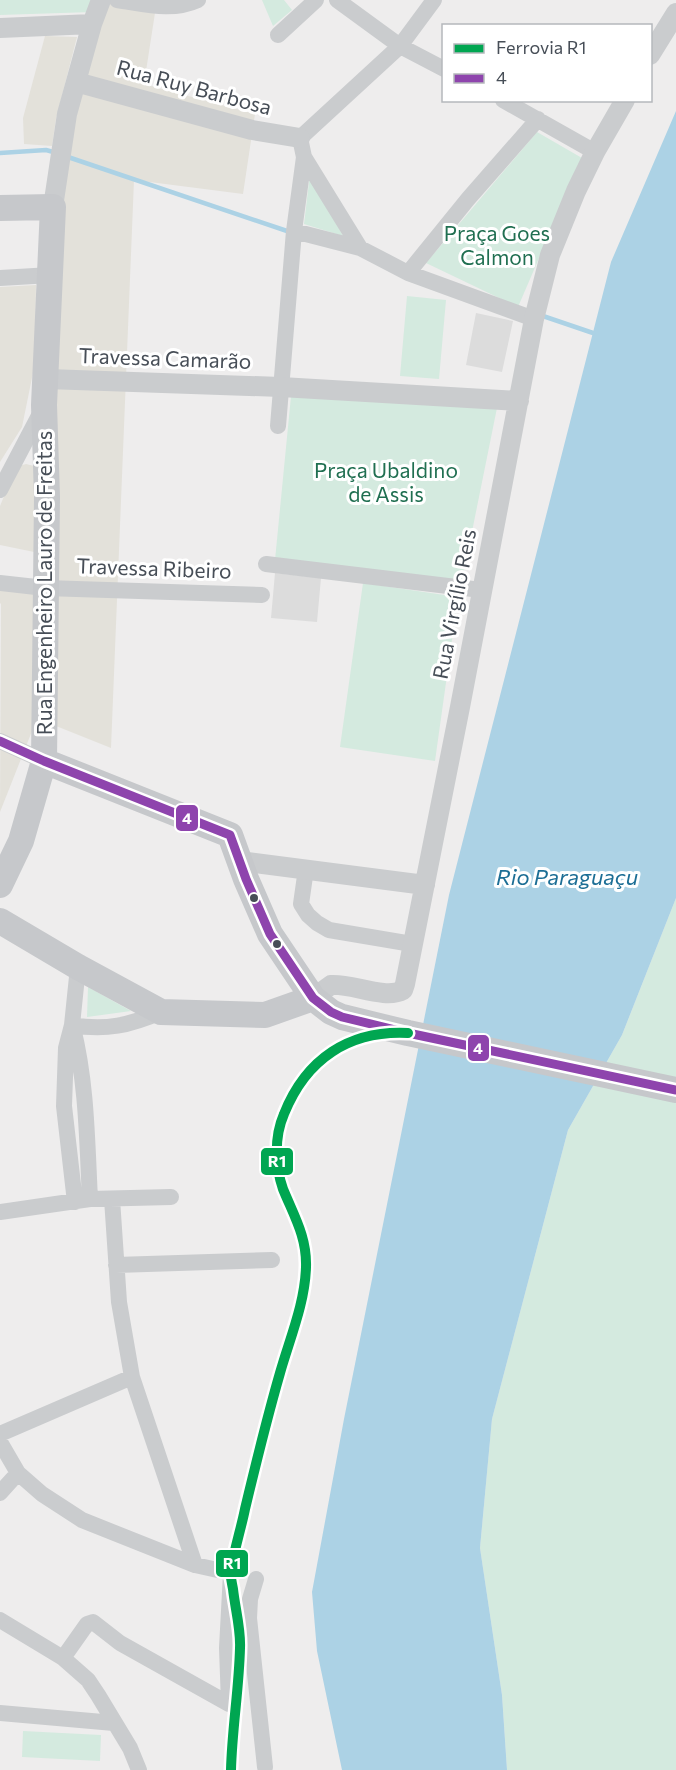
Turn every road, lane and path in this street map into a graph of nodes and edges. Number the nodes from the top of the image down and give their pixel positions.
1 (101, 0) edge
2 (117, 0) edge
3 (198, 0) edge
4 (314, 0) edge
5 (338, 0) edge
6 (434, 0) edge
7 (676, 13) edge
8 (92, 24) junction
9 (0, 28) edge
10 (278, 35) dead end
11 (400, 46) junction
12 (652, 53) edge
13 (442, 68) edge
14 (76, 82) junction
15 (506, 102) edge
16 (624, 102) edge
17 (538, 119) junction
18 (302, 148) junction
19 (595, 152) junction
20 (53, 207) junction
21 (0, 208) edge
22 (294, 231) junction
23 (360, 248) junction
24 (408, 273) junction
25 (51, 274) junction
26 (0, 278) edge
27 (534, 319) junction
28 (47, 379) junction
29 (281, 387) junction
30 (519, 401) junction
31 (44, 405) junction
32 (278, 426) dead end
33 (0, 490) edge
34 (266, 564) dead end
35 (0, 583) edge
36 (45, 588) junction
37 (481, 590) junction
38 (262, 595) dead end
39 (0, 741) edge
40 (44, 761) junction
41 (239, 861) junction
42 (306, 869) junction
43 (0, 885) edge
44 (425, 885) junction
45 (0, 921) edge
46 (412, 944) junction
47 (78, 967) junction
48 (313, 998) junction
49 (161, 1012) junction
50 (72, 1024) junction
51 (676, 1090) edge
52 (64, 1106) junction
53 (86, 1106) junction
54 (171, 1197) dead end
55 (112, 1199) junction
56 (82, 1201) junction
57 (0, 1212) edge
58 (272, 1260) dead end
59 (116, 1265) junction
60 (132, 1377) junction
61 (0, 1434) edge
62 (0, 1442) edge
63 (18, 1473) junction
64 (0, 1493) edge
65 (195, 1565) junction
66 (256, 1579) dead end
67 (0, 1620) edge
68 (63, 1658) junction
69 (0, 1713) edge
70 (114, 1723) junction
71 (264, 1769) edge
72 (139, 1770) edge

1 - 8 street
2 - 3 street
4 - 10 street
5 - 11 street
6 - 11 street
7 - 12 street
8 - 9 street
8 - 14 street
11 - 13 street
11 - 18 street
14 - 18 street, Rua Ruy Barbosa
14 - 20 street
15 - 17 street
16 - 19 street, Rua Virgílio Reis
17 - 19 street
17 - 24 street
18 - 22 street
18 - 23 street
19 - 27 street, Rua Virgílio Reis
20 - 21 main road
20 - 25 main road, Rua Engenheiro Lauro de Freitas
22 - 23 street
22 - 29 street
23 - 24 street
24 - 27 street
25 - 26 street
25 - 28 main road, Rua Engenheiro Lauro de Freitas
27 - 30 street, Rua Virgílio Reis
28 - 29 street, Travessa Camarão
28 - 31 main road, Rua Engenheiro Lauro de Freitas
29 - 30 street
29 - 32 street
30 - 37 street, Rua Virgílio Reis
31 - 33 street
31 - 36 main road, Rua Engenheiro Lauro de Freitas
34 - 37 street
35 - 36 street, Travessa Ribeiro
36 - 38 street, Travessa Ribeiro
36 - 40 main road, Rua Engenheiro Lauro de Freitas
37 - 44 street, Rua Virgílio Reis
39 - 40 street
40 - 41 main road
40 - 43 main road, Rua Engenheiro Lauro de Freitas
41 - 42 street
41 - 48 main road
42 - 44 street
42 - 46 street
44 - 46 street, Rua Virgílio Reis
45 - 47 main road
46 - 48 street, Rua Virgílio Reis
47 - 49 main road
47 - 50 street
48 - 49 main road
48 - 51 main road
49 - 50 street
50 - 52 street
50 - 53 street
52 - 53 street
52 - 56 street
53 - 56 street
54 - 55 street
55 - 56 street
55 - 59 street
56 - 57 street
58 - 59 street
59 - 60 street
60 - 61 street
60 - 65 street
62 - 63 street
63 - 64 street
63 - 65 street
65 - 68 street
66 - 71 street
67 - 68 street
68 - 70 street
69 - 70 street
70 - 72 street

